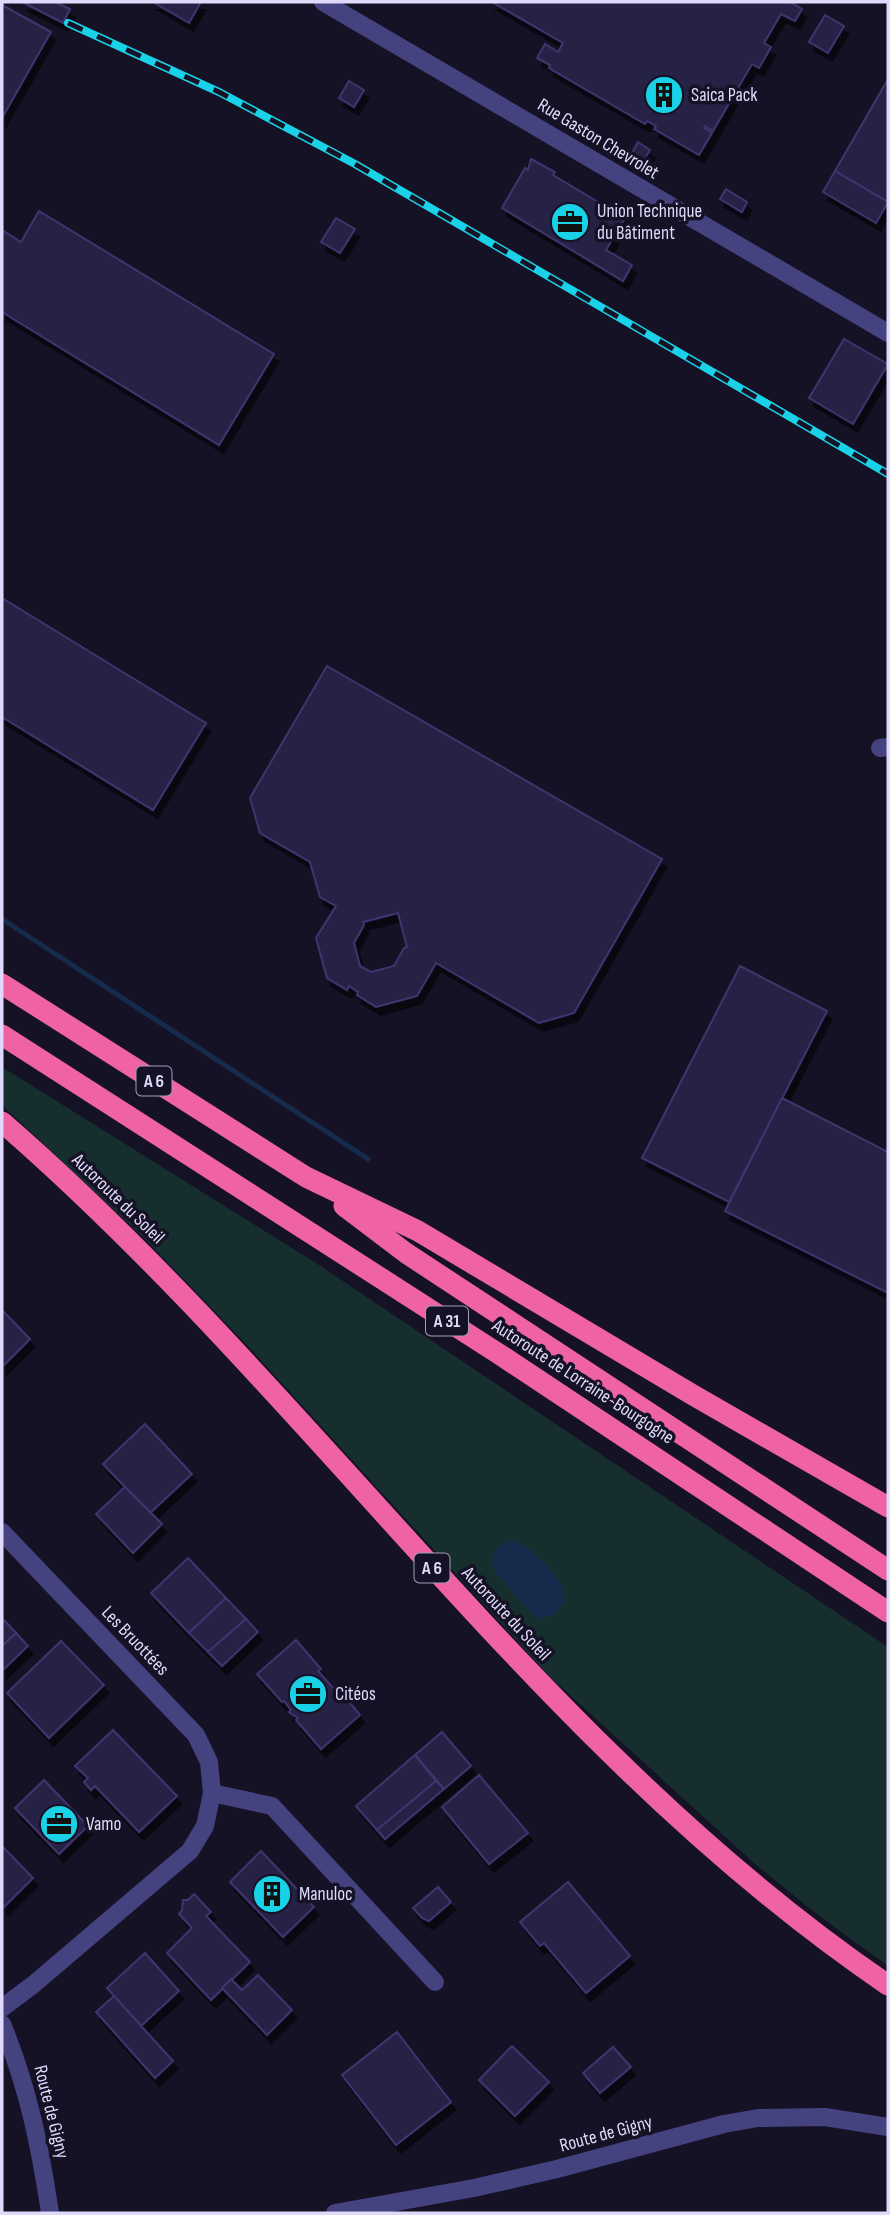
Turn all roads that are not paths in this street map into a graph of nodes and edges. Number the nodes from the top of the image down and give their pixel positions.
1 (323, 2) edge
2 (888, 333) edge
3 (2, 984) edge
4 (2, 1035) edge
5 (2, 1122) edge
6 (306, 1177) junction
7 (888, 1507) edge
8 (2, 1532) edge
9 (888, 1570) edge
10 (888, 1612) edge
11 (212, 1793) junction
12 (435, 1982) dead end
13 (888, 1985) edge
14 (2, 2008) edge
15 (2, 2024) edge
16 (888, 2127) edge
17 (50, 2213) edge
18 (335, 2213) edge

1 - 2 street, Rue Gaston Chevrolet
3 - 6 highway, A 6
4 - 10 highway, Autoroute de Lorraine-Bourgogne / A 31
5 - 13 highway, Autoroute du Soleil / A 6
6 - 7 highway, A 6
6 - 9 highway, Autoroute de Lorraine-Bourgogne / A 31
8 - 11 street, Les Bruottées
11 - 12 street
11 - 14 street, Les Bruottées
15 - 17 street, Route de Gigny
16 - 18 street, Route de Gigny

